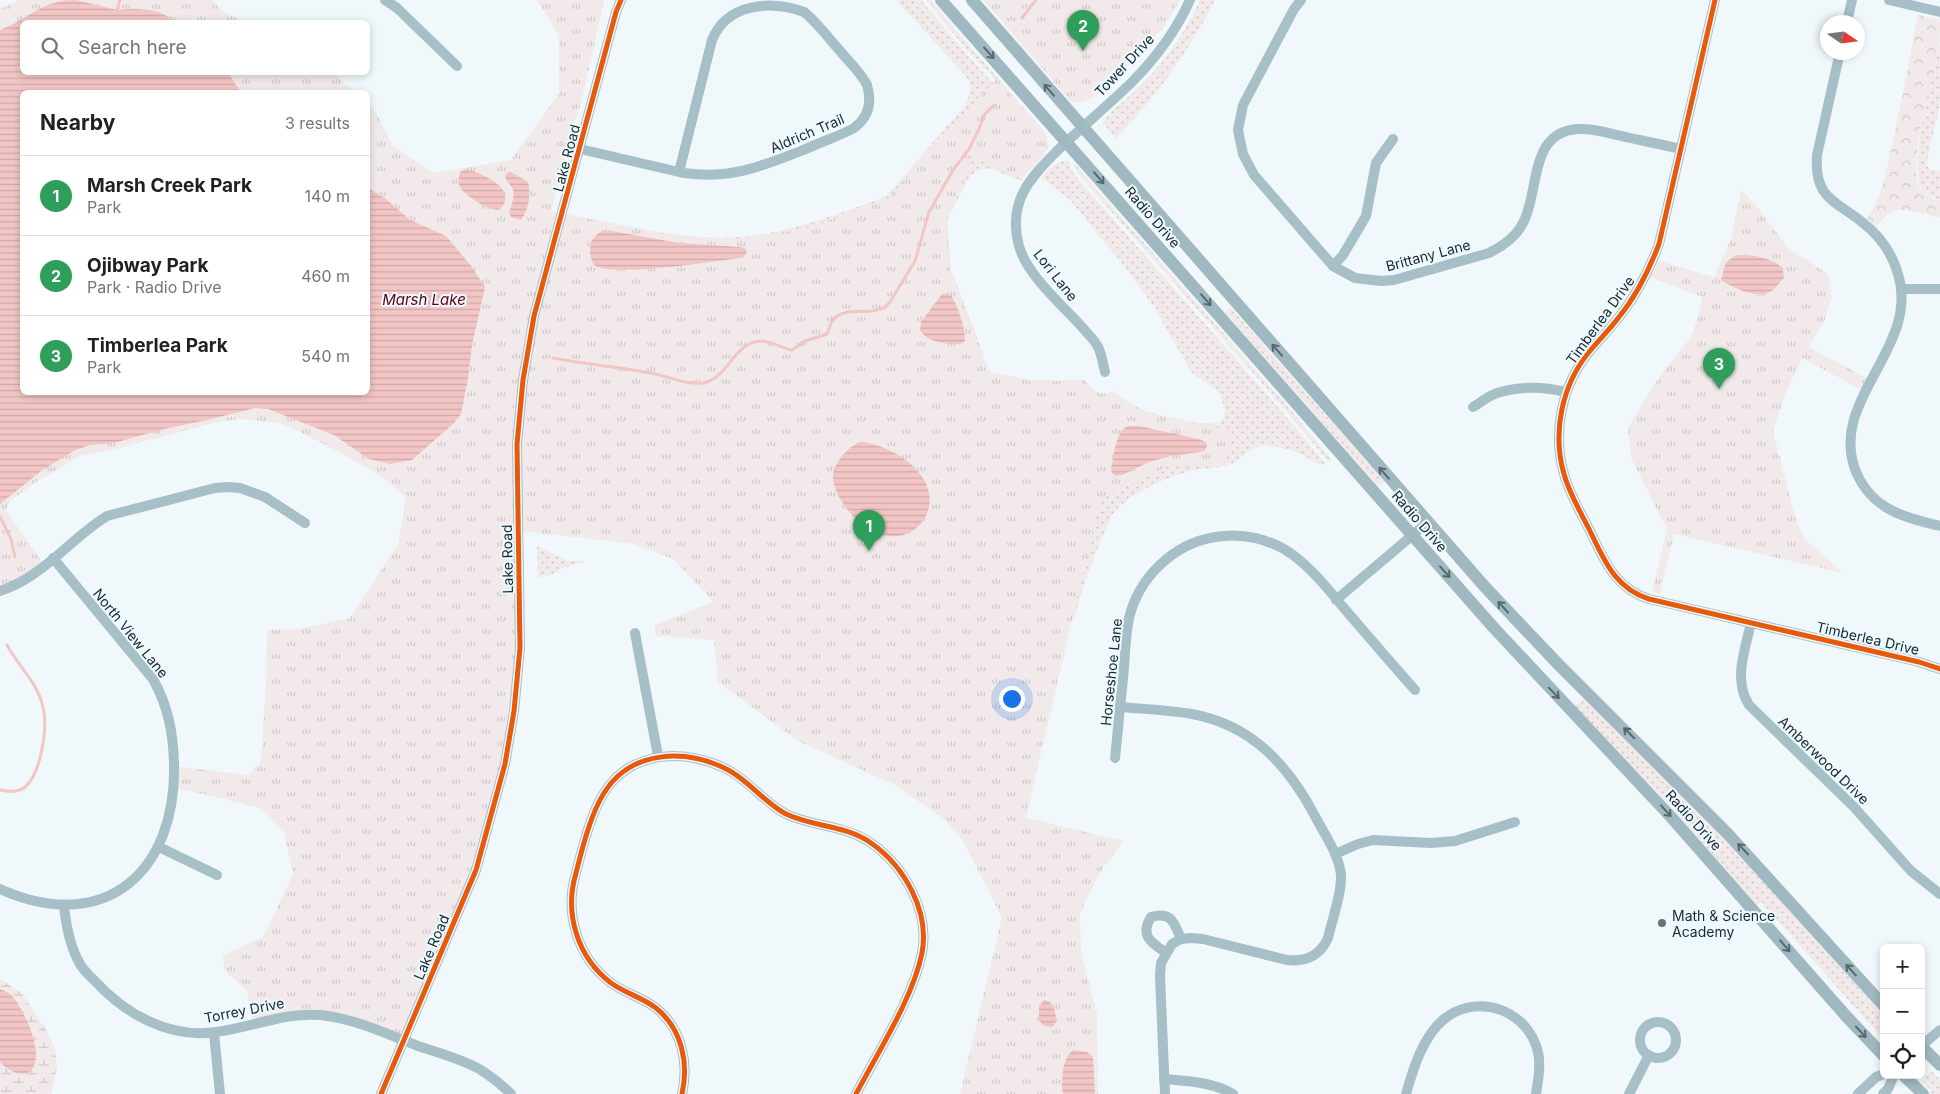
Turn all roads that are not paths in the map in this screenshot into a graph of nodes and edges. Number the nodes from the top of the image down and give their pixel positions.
1 (386, 0) edge
2 (616, 0) edge
3 (620, 0) edge
4 (941, 0) edge
5 (972, 0) edge
6 (1190, 0) edge
7 (1301, 0) edge
8 (1715, 0) edge
9 (1852, 0) edge
10 (1889, 0) edge
11 (753, 1) edge
12 (616, 12) junction
13 (1940, 12) edge
14 (1849, 15) edge
15 (1838, 60) edge
16 (457, 66) dead end
17 (1081, 127) junction
18 (1393, 138) dead end
19 (1067, 141) junction
20 (1681, 149) junction
21 (580, 150) junction
22 (679, 172) junction
23 (1334, 266) junction
24 (1901, 289) junction
25 (1940, 289) edge
26 (1105, 372) dead end
27 (1566, 392) junction
28 (1473, 407) dead end
29 (1428, 522) junction
30 (305, 523) dead end
31 (1940, 526) edge
32 (1413, 536) junction
33 (53, 558) junction
34 (0, 591) edge
35 (1336, 600) junction
36 (1751, 623) junction
37 (635, 633) dead end
38 (1940, 669) edge
39 (1415, 690) dead end
40 (1120, 707) junction
41 (658, 756) junction
42 (1115, 758) dead end
43 (1516, 822) dead end
44 (159, 847) junction
45 (1335, 854) junction
46 (217, 875) dead end
47 (0, 889) edge
48 (1940, 894) edge
49 (64, 906) junction
50 (1181, 939) junction
51 (1165, 952) junction
52 (1880, 1002) edge
53 (1940, 1030) edge
54 (214, 1033) junction
55 (403, 1040) junction
56 (1925, 1043) edge
57 (1925, 1050) edge
58 (1880, 1052) edge
59 (1650, 1055) dead end
60 (1940, 1065) edge
61 (1880, 1076) edge
62 (1164, 1079) junction
63 (1892, 1079) edge
64 (1907, 1079) edge
65 (220, 1094) edge
66 (381, 1094) edge
67 (511, 1094) edge
68 (682, 1094) edge
69 (856, 1094) edge
70 (1165, 1094) edge
71 (1233, 1094) edge
72 (1406, 1094) edge
73 (1536, 1094) edge
74 (1629, 1094) edge
75 (1858, 1094) edge
76 (1883, 1094) edge
77 (1923, 1094) edge

1 - 16 street
2 - 12 street, Lake Road
3 - 12 street, Lake Road
4 -> 19 main road, Radio Drive
17 -> 5 main road, Radio Drive
6 - 17 street, Tower Drive
7 - 23 street, Brittany Lane
8 - 20 street, Timberlea Drive
9 - 14 street
10 - 13 street
11 - 22 street, Aldrich Trail
11 - 22 street, Aldrich Trail
12 - 21 street, Lake Road
15 - 24 street
17 - 19 street, Tower Drive
29 -> 17 main road, Radio Drive
18 - 23 street
19 - 26 street, Lori Lane
19 -> 32 main road, Radio Drive
20 - 23 street, Brittany Lane
20 - 27 street, Timberlea Drive
21 - 22 street, Aldrich Trail
21 - 55 street, Lake Road
24 - 25 street
24 - 31 street
27 - 28 street
27 - 36 street, Timberlea Drive
29 - 32 street
52 -> 29 main road, Radio Drive
30 - 33 street
32 - 35 street
32 -> 58 main road, Radio Drive
33 - 34 street
33 - 44 street, North View Lane
35 - 39 street, Horseshoe Lane
35 - 40 street, Horseshoe Lane
36 - 38 street, Timberlea Drive
36 - 48 street, Amberwood Drive
37 - 41 street
40 - 42 street, Horseshoe Lane
40 - 45 street
41 - 68 street
41 - 69 street
43 - 45 street
44 - 46 street
44 - 49 street, North View Lane
45 - 50 street
47 - 49 street, North View Lane
49 - 54 street, Torrey Drive
50 - 51 street
50 - 51 street
51 - 62 street
53 - 56 street
54 - 55 street, Torrey Drive
54 - 65 street
55 - 66 street, Lake Road
55 - 67 street, Torrey Drive
57 - 60 main road
59 - 74 street
61 - 75 street
62 - 70 street
62 - 71 street
63 - 76 street
64 - 77 main road
72 - 73 street

